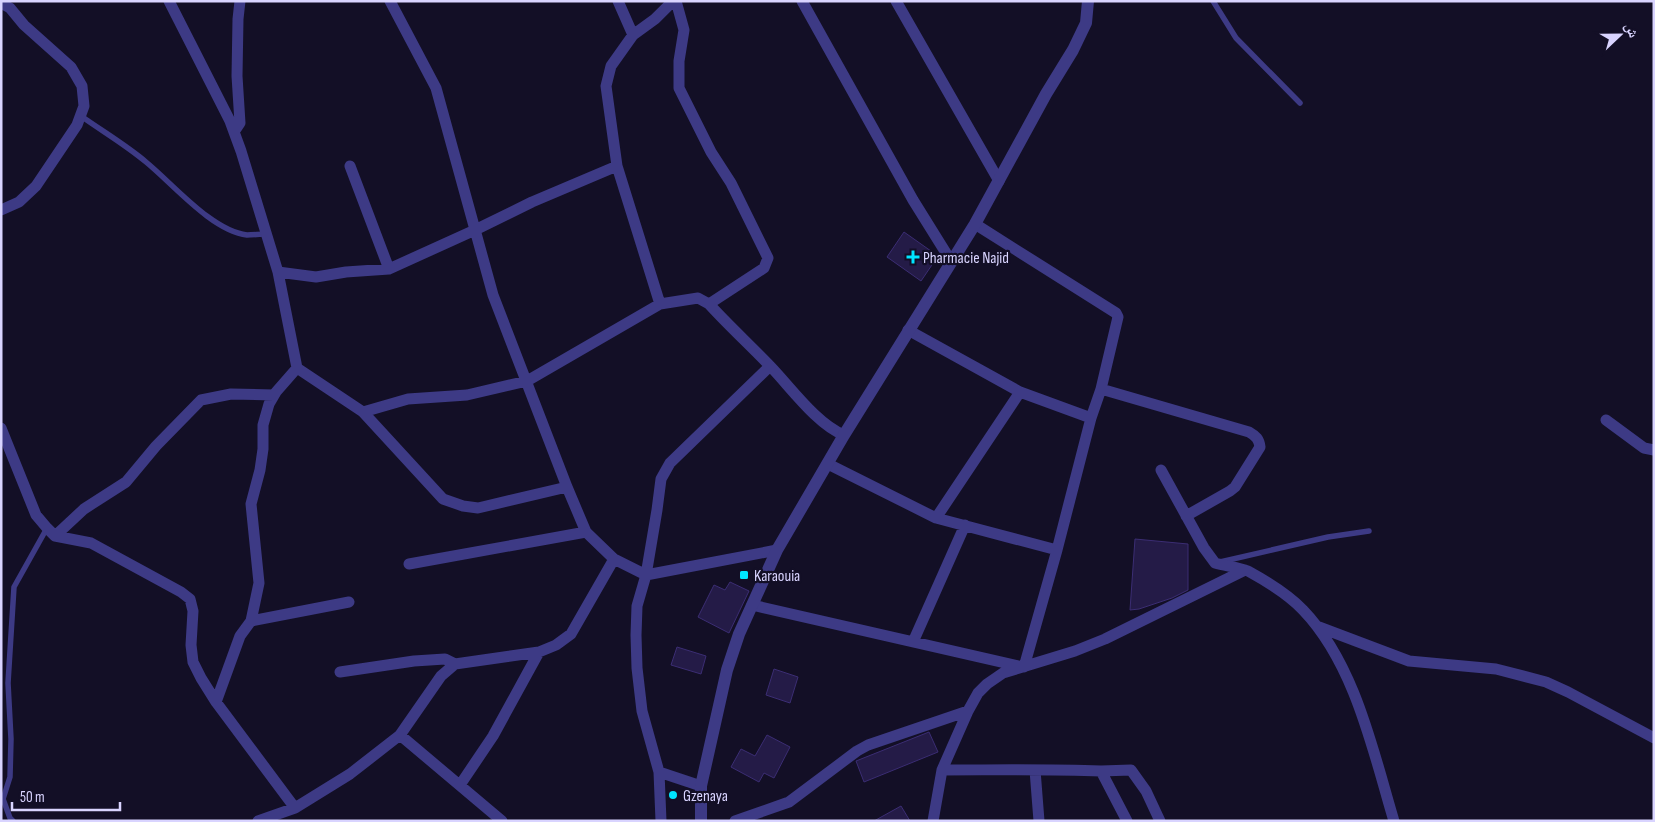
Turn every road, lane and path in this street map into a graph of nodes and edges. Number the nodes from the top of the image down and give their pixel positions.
1 (169, 1) edge
2 (240, 1) edge
3 (390, 1) edge
4 (618, 1) edge
5 (674, 1) edge
6 (802, 1) edge
7 (896, 1) edge
8 (1088, 1) edge
9 (1213, 1) edge
10 (1, 2) edge
11 (634, 35) junction
12 (1300, 103) dead end
13 (81, 116) junction
14 (234, 132) junction
15 (350, 166) dead end
16 (617, 166) junction
17 (998, 181) junction
18 (1, 210) edge
19 (975, 224) junction
20 (475, 230) junction
21 (266, 234) junction
22 (951, 261) junction
23 (389, 269) junction
24 (278, 272) junction
25 (660, 304) junction
26 (709, 304) junction
27 (908, 330) junction
28 (770, 366) junction
29 (297, 368) junction
30 (527, 381) junction
31 (1100, 389) junction
32 (1020, 392) junction
33 (274, 395) junction
34 (364, 412) junction
35 (1091, 418) junction
36 (1606, 420) dead end
37 (1, 428) edge
38 (844, 435) junction
39 (1654, 450) edge
40 (828, 464) junction
41 (1161, 470) dead end
42 (566, 487) junction
43 (1186, 516) junction
44 (936, 518) junction
45 (965, 525) junction
46 (1370, 531) dead end
47 (51, 532) junction
48 (586, 532) junction
49 (777, 550) junction
50 (1057, 550) junction
51 (614, 559) junction
52 (1215, 563) junction
53 (409, 564) dead end
54 (1245, 570) junction
55 (646, 575) junction
56 (349, 602) dead end
57 (752, 605) junction
58 (251, 621) junction
59 (1317, 627) junction
60 (913, 642) junction
61 (539, 652) junction
62 (455, 664) junction
63 (1024, 667) junction
64 (340, 672) dead end
65 (216, 702) junction
66 (968, 711) junction
67 (400, 735) junction
68 (1654, 738) edge
69 (942, 770) junction
70 (1034, 770) junction
71 (1101, 770) junction
72 (659, 772) junction
73 (460, 785) junction
74 (701, 786) junction
75 (295, 808) junction
76 (13, 821) edge
77 (258, 821) edge
78 (288, 821) edge
79 (502, 821) edge
80 (660, 821) edge
81 (701, 821) edge
82 (735, 821) edge
83 (933, 821) edge
84 (1039, 821) edge
85 (1128, 821) edge
86 (1160, 821) edge
87 (1394, 821) edge

1 - 14 street
2 - 14 street
3 - 20 street
4 - 11 street
5 - 11 street
5 - 26 street
6 - 22 street
7 - 17 street
8 - 17 street
9 - 12 lane
10 - 13 street
11 - 16 street
13 - 18 street
13 - 21 lane
14 - 21 street
15 - 23 street
16 - 20 street
16 - 25 street
17 - 19 street
19 - 22 street
19 - 31 street
20 - 23 street
20 - 30 street
21 - 24 street
22 - 27 street
23 - 24 street
24 - 29 street
25 - 26 street
25 - 30 street
26 - 28 street
27 - 32 street
27 - 38 street
28 - 38 street
28 - 55 street
29 - 33 street
29 - 34 street
30 - 34 street
30 - 42 street
31 - 35 street
31 - 43 street
32 - 35 street
32 - 44 street
33 - 47 street
33 - 58 street
34 - 42 street
35 - 50 street
36 - 39 street
37 - 47 street
38 - 40 street
40 - 44 street
40 - 49 street
41 - 43 street
42 - 48 street
43 - 52 street
44 - 45 street
45 - 50 street
45 - 60 street
46 - 52 lane
47 - 65 street
47 - 76 lane
48 - 51 street
48 - 53 street
49 - 55 street
49 - 57 street
50 - 63 street
51 - 55 street
51 - 61 street
52 - 54 street
54 - 59 street
54 - 63 street
55 - 72 street
56 - 58 street
57 - 60 street
57 - 74 street
58 - 65 street
59 - 68 street
59 - 87 street
60 - 63 street
61 - 62 street
61 - 73 street
62 - 64 street
62 - 67 street
63 - 66 street
65 - 75 street
66 - 69 street
66 - 82 street
67 - 73 street
67 - 75 street
69 - 70 street
69 - 83 street
70 - 71 street
70 - 84 street
71 - 85 street
71 - 86 street
72 - 74 street
72 - 80 street
73 - 79 street
74 - 81 street
75 - 77 street
75 - 78 street

